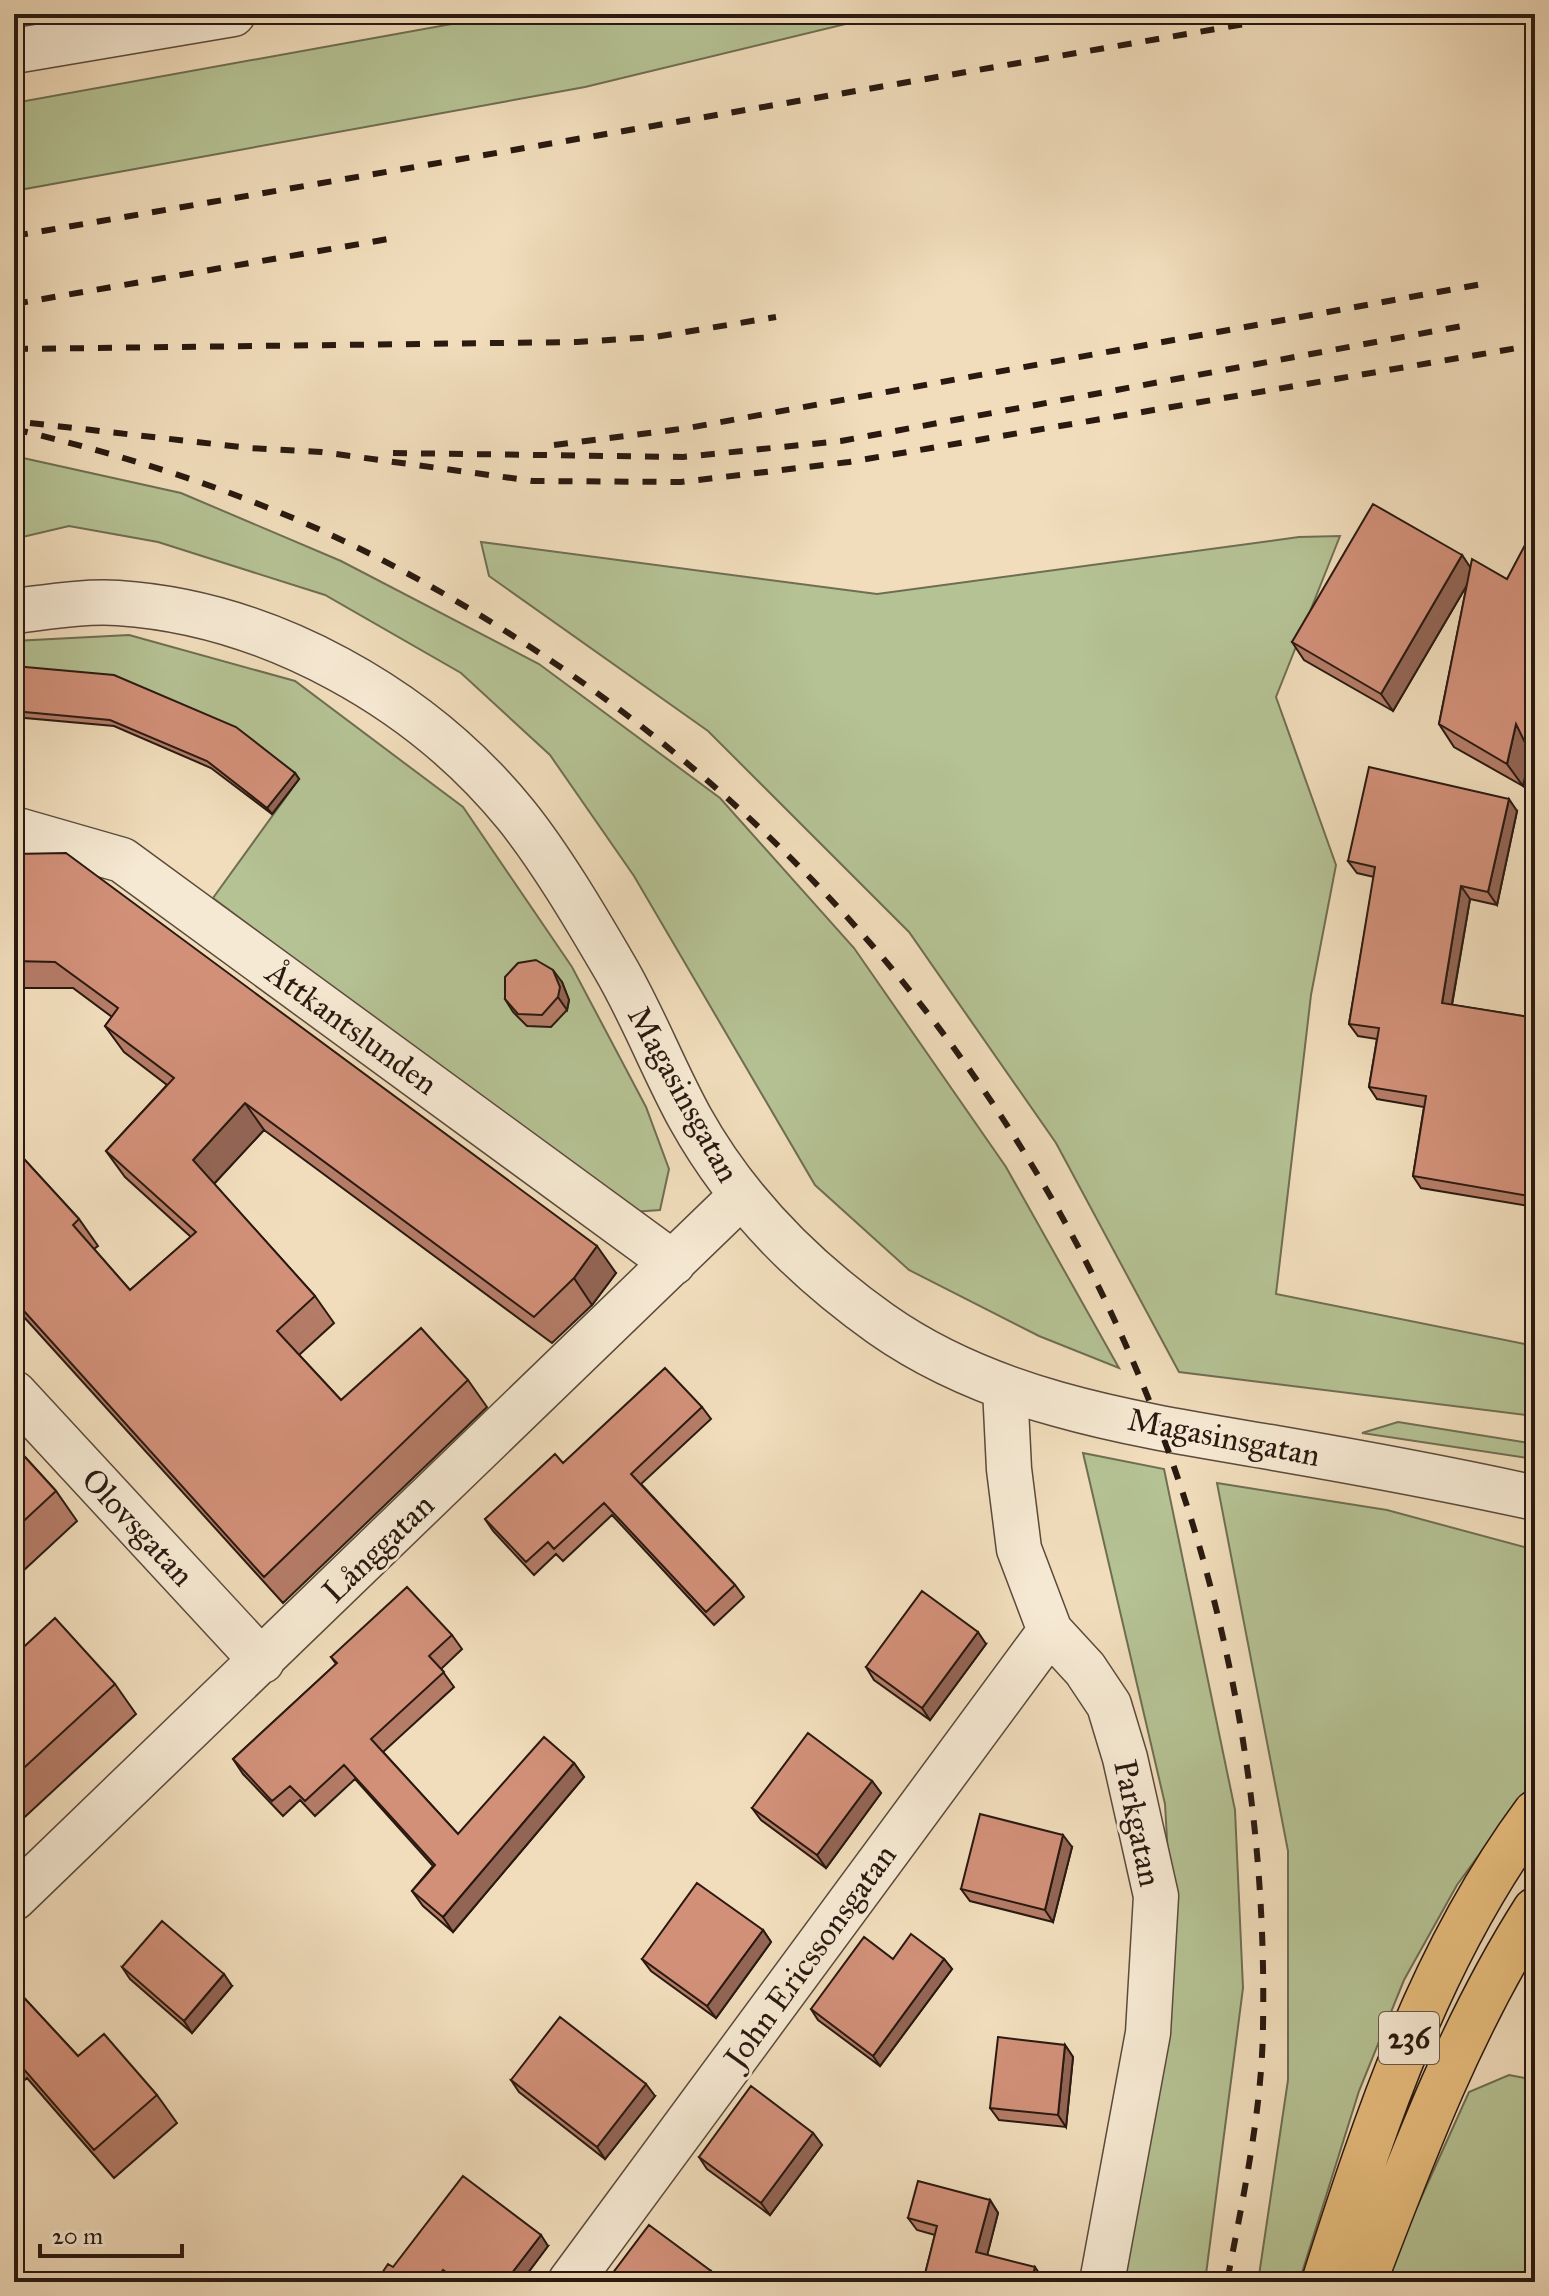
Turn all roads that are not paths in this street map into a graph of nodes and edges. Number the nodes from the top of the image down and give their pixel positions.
1 (76, 14) edge
2 (233, 14) edge
3 (14, 25) edge
4 (14, 51) edge
5 (14, 611) edge
6 (14, 829) edge
7 (741, 1196) junction
8 (673, 1263) junction
9 (1005, 1388) junction
10 (14, 1393) edge
11 (1535, 1498) edge
12 (1050, 1631) junction
13 (262, 1661) junction
14 (1535, 1813) edge
15 (14, 1898) edge
16 (1535, 1910) edge
17 (570, 2282) edge
18 (1102, 2282) edge
19 (1324, 2282) edge
20 (1364, 2282) edge

1 - 3 street
2 - 4 street
5 - 7 street, Magasinsgatan
6 - 8 street, Åttkantslunden
7 - 8 street, Långgatan
7 - 9 street, Magasinsgatan
8 - 13 street, Långgatan
9 - 11 street, Magasinsgatan
9 - 12 street, Parkgatan
10 - 13 street, Olovsgatan
12 - 17 street, John Ericssonsgatan
12 - 18 street, Parkgatan
13 - 15 street, Långgatan
14 - 19 main road, 236
16 - 20 main road, 236

